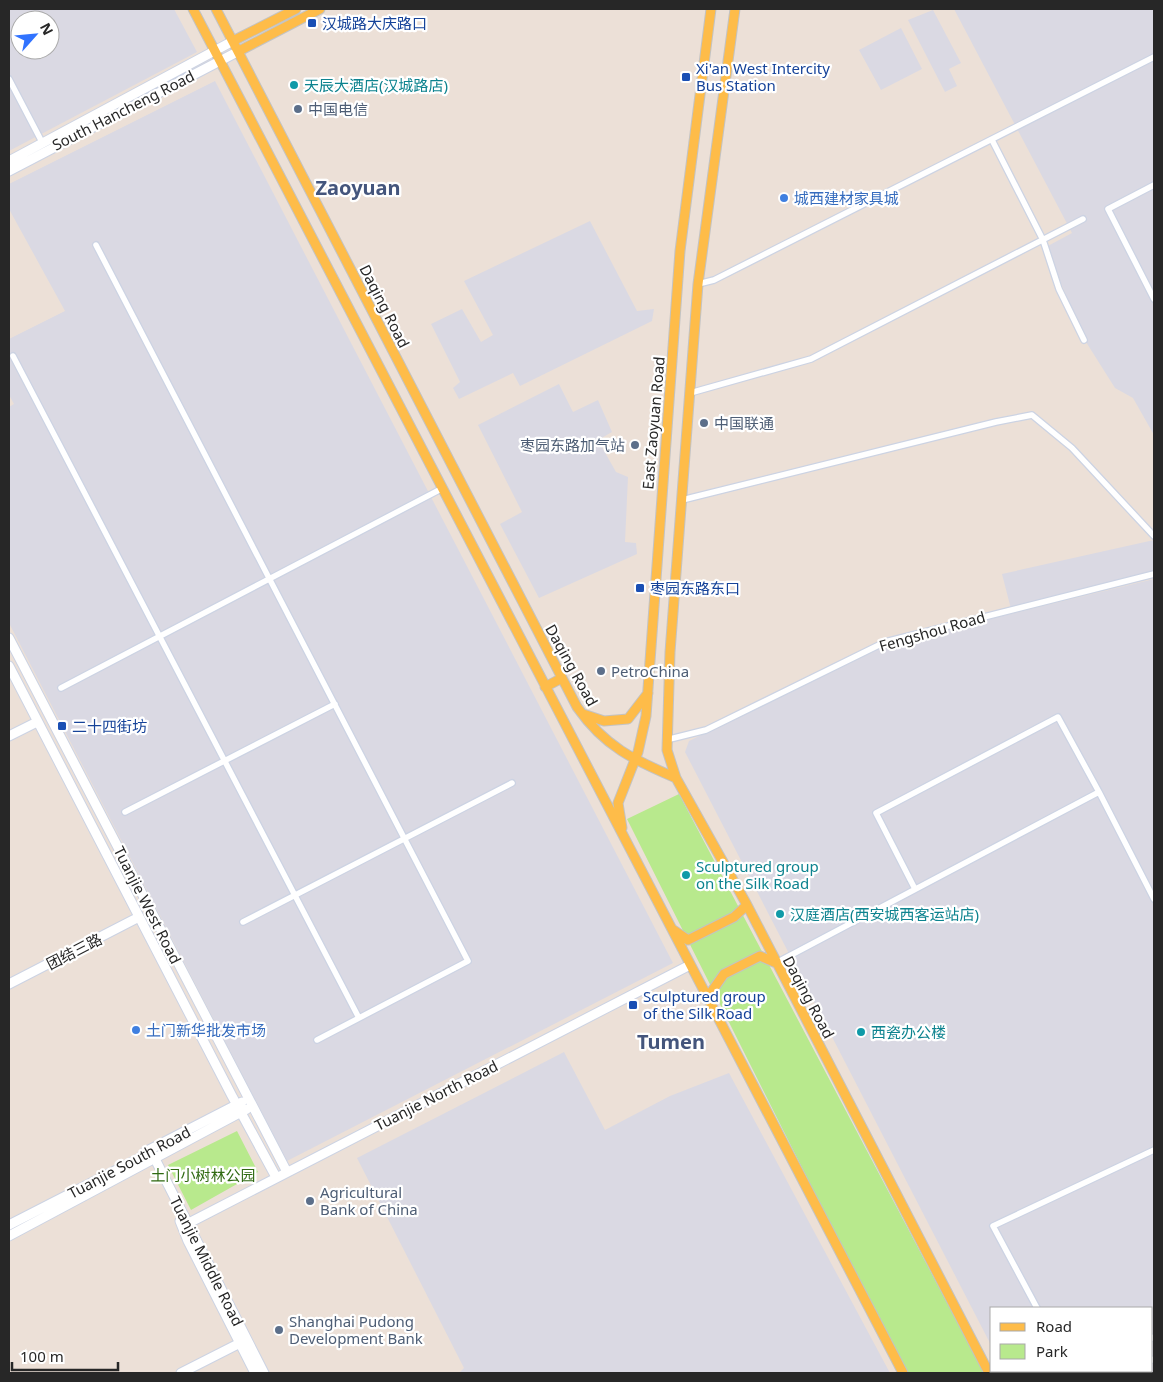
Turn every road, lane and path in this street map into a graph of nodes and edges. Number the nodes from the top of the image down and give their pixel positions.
1 (193, 9) edge
2 (216, 9) edge
3 (296, 9) edge
4 (320, 9) edge
5 (711, 9) edge
6 (735, 9) edge
7 (233, 41) junction
8 (239, 51) junction
9 (217, 56) junction
10 (1154, 57) edge
11 (9, 79) edge
12 (992, 140) junction
13 (45, 146) junction
14 (9, 161) edge
15 (9, 171) edge
16 (1154, 186) edge
17 (1083, 219) dead end
18 (1043, 240) junction
19 (96, 246) dead end
20 (698, 284) junction
21 (1154, 299) edge
22 (1084, 340) dead end
23 (13, 356) dead end
24 (690, 393) junction
25 (441, 489) junction
26 (682, 500) junction
27 (1154, 536) edge
28 (1154, 574) edge
29 (270, 578) junction
30 (161, 636) junction
31 (9, 638) edge
32 (9, 666) edge
33 (562, 678) junction
34 (545, 687) junction
35 (61, 688) dead end
36 (648, 693) junction
37 (335, 704) junction
38 (582, 714) junction
39 (38, 722) junction
40 (9, 736) edge
41 (666, 740) junction
42 (224, 760) junction
43 (635, 760) junction
44 (676, 778) junction
45 (512, 783) dead end
46 (1099, 792) junction
47 (126, 812) dead end
48 (623, 835) junction
49 (405, 839) junction
50 (915, 889) junction
51 (295, 896) junction
52 (1154, 898) edge
53 (747, 905) junction
54 (139, 917) junction
55 (243, 922) dead end
56 (672, 929) junction
57 (776, 962) junction
58 (690, 965) junction
59 (9, 984) edge
60 (707, 998) junction
61 (359, 1018) junction
62 (317, 1040) dead end
63 (250, 1102) junction
64 (239, 1108) junction
65 (1154, 1150) edge
66 (149, 1155) junction
67 (287, 1172) junction
68 (276, 1177) junction
69 (9, 1225) edge
70 (185, 1225) junction
71 (9, 1236) edge
72 (1036, 1307) edge
73 (243, 1342) junction
74 (181, 1373) edge
75 (255, 1373) edge
76 (264, 1373) edge
77 (903, 1373) edge
78 (989, 1373) edge

1 - 9 main road
2 - 7 main road, Daqing Road
3 - 7 main road
4 - 8 main road
5 - 36 main road, East Zaoyuan Road
6 - 20 main road
7 - 8 main road, Daqing Road
7 - 9 street, South Hancheng Road
8 - 9 street, South Hancheng Road
8 - 33 main road, Daqing Road
9 - 13 street, South Hancheng Road
9 - 25 main road
10 - 12 street
11 - 13 street
12 - 18 street
12 - 20 street
13 - 14 street, South Hancheng Road
13 - 15 street, South Hancheng Road
16 - 21 street
17 - 18 street
18 - 22 street
18 - 24 street
19 - 29 street
20 - 24 main road
23 - 30 street
24 - 26 main road
25 - 29 street
25 - 34 main road
26 - 27 street
26 - 41 main road
28 - 41 street, Fengshou Road
29 - 30 street
29 - 37 street
30 - 35 street
30 - 42 street
31 - 63 street, Tuanjie West Road
32 - 39 street, Tuanjie West Road
33 - 34 main road
33 - 38 main road, Daqing Road
34 - 48 main road
36 - 38 main road
36 - 43 main road, East Zaoyuan Road
37 - 42 street
37 - 49 street
38 - 43 main road, Daqing Road
39 - 40 street
39 - 54 street, Tuanjie West Road
41 - 44 main road
42 - 47 street
42 - 51 street
43 - 44 main road, Daqing Road
43 - 48 main road, East Zaoyuan Road
44 - 53 main road, Daqing Road
45 - 49 street
46 - 50 street
46 - 50 street
46 - 52 street
48 - 56 main road
49 - 51 street
49 - 61 street
50 - 57 street
51 - 55 street
51 - 61 street
53 - 56 main road
53 - 57 main road, Daqing Road
54 - 59 street, 团结三路
54 - 64 street, Tuanjie West Road
56 - 58 main road
57 - 60 main road
57 - 78 main road, Daqing Road
58 - 60 main road
58 - 67 street, Tuanjie North Road
60 - 77 main road
61 - 62 street
63 - 64 street, Tuanjie South Road
63 - 67 street, Tuanjie West Road
64 - 66 street, Tuanjie South Road
64 - 68 street, Tuanjie West Road
65 - 72 street
66 - 69 street, Tuanjie South Road
66 - 70 street, Tuanjie Middle Road
66 - 71 street, Tuanjie South Road
67 - 68 street, Tuanjie North Road
68 - 70 street, Tuanjie North Road
70 - 73 street, Tuanjie Middle Road
73 - 74 street
73 - 75 street, Tuanjie Middle Road
73 - 76 street, Tuanjie Middle Road

